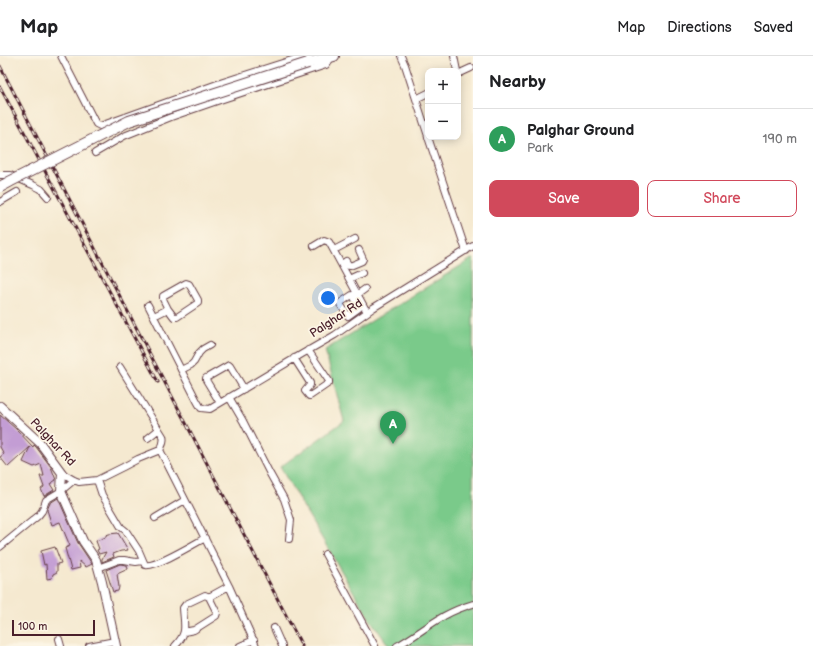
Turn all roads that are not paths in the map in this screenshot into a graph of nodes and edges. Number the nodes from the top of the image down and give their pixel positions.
1 (61, 56) edge
2 (333, 56) edge
3 (401, 56) edge
4 (454, 56) edge
5 (298, 57) edge
6 (308, 60) edge
7 (457, 68) edge
8 (471, 68) dead end
9 (461, 72) edge
10 (425, 94) edge
11 (416, 98) junction
12 (425, 126) edge
13 (429, 140) edge
14 (95, 153) dead end
15 (0, 175) edge
16 (0, 187) edge
17 (17, 192) dead end
18 (48, 197) dead end
19 (0, 202) edge
20 (355, 239) dead end
21 (314, 246) dead end
22 (473, 246) edge
23 (334, 250) junction
24 (359, 250) dead end
25 (466, 251) junction
26 (344, 260) junction
27 (362, 272) dead end
28 (349, 279) junction
29 (365, 289) dead end
30 (356, 296) junction
31 (148, 305) dead end
32 (168, 308) junction
33 (367, 312) junction
34 (154, 316) junction
35 (210, 345) dead end
36 (308, 350) junction
37 (294, 358) junction
38 (120, 367) dead end
39 (181, 370) junction
40 (244, 389) junction
41 (230, 397) junction
42 (220, 403) junction
43 (0, 406) edge
44 (158, 430) junction
45 (148, 438) dead end
46 (160, 450) junction
47 (62, 472) junction
48 (74, 480) junction
49 (97, 480) junction
50 (59, 488) junction
51 (185, 500) junction
52 (155, 518) dead end
53 (205, 538) junction
54 (289, 539) dead end
55 (0, 546) edge
56 (325, 554) dead end
57 (143, 561) junction
58 (98, 568) junction
59 (229, 586) junction
60 (209, 597) junction
61 (473, 604) edge
62 (274, 628) dead end
63 (184, 632) junction
64 (59, 639) dead end
65 (255, 643) edge
66 (115, 644) edge
67 (61, 646) edge
68 (89, 646) edge
69 (174, 646) edge
70 (240, 646) edge
71 (282, 646) edge
72 (375, 646) edge
73 (397, 646) edge

1 - 5 street
2 - 6 highway
2 - 14 street
3 - 11 street
4 - 7 street
5 - 6 street
6 - 16 highway, bridge
8 - 9 street
10 - 11 street
11 - 12 street
13 - 25 street
15 - 18 street
17 - 19 street
20 - 23 street
21 - 23 street
22 - 25 street, Palghar Rd
23 - 26 street
24 - 26 street
25 - 33 street, Palghar Rd
26 - 28 street
27 - 28 street
28 - 30 street
29 - 30 street
30 - 33 street
31 - 34 street
32 - 32 street
32 - 34 street
33 - 36 street, Palghar Rd
34 - 39 street
35 - 39 street
36 - 37 street, Palghar Rd
36 - 37 street
37 - 40 street, Palghar Rd
38 - 44 street
39 - 42 street, Palghar Rd
40 - 41 street, Palghar Rd
40 - 42 street
41 - 42 street, Palghar Rd
41 - 54 street
43 - 47 main road, Palghar Rd
44 - 45 street
44 - 46 street
46 - 49 street, Palghar Rd
46 - 51 street
47 - 48 street, Palghar Rd
47 - 50 main road
48 - 49 street, Palghar Rd
48 - 50 street
49 - 57 street
50 - 55 street
50 - 58 main road
51 - 52 street
51 - 53 street
53 - 57 street
53 - 59 street
56 - 72 street
57 - 58 street
58 - 66 main road
59 - 60 street
59 - 65 street
60 - 63 street
60 - 63 street
61 - 73 street
62 - 71 street
63 - 69 street
64 - 67 street
65 - 70 street
66 - 68 street

